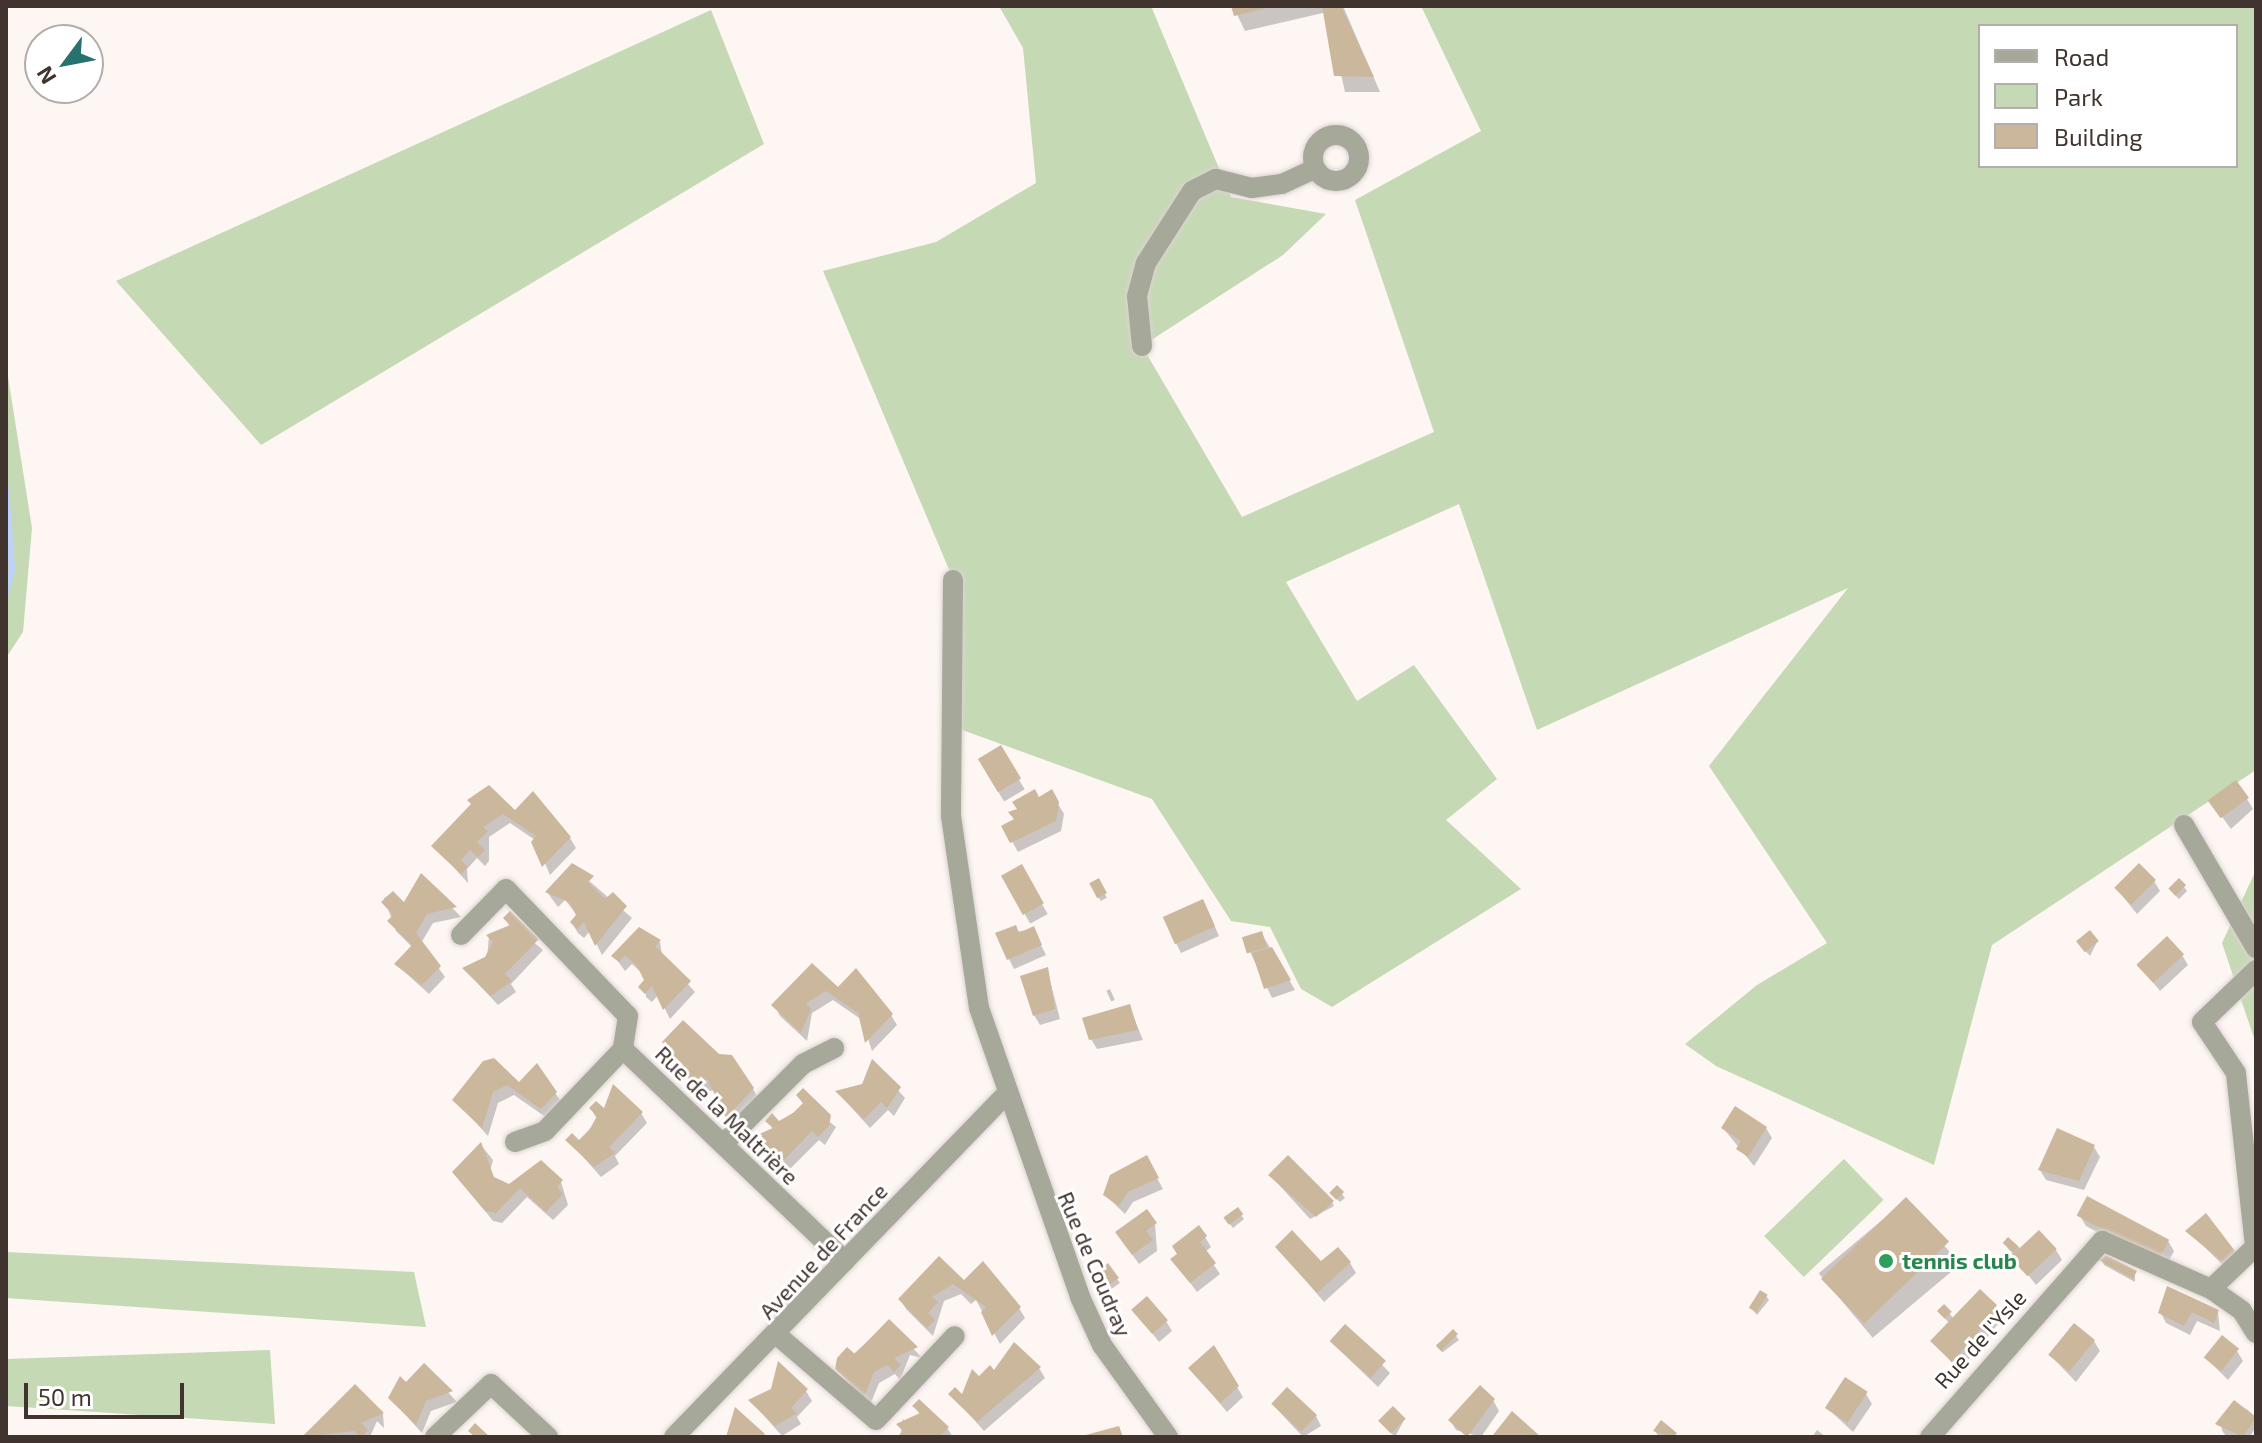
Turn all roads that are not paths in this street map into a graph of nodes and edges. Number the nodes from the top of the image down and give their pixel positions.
1 (1314, 169) dead end
2 (1142, 346) dead end
3 (953, 580) dead end
4 (2184, 825) dead end
5 (461, 935) dead end
6 (2256, 948) edge
7 (2256, 970) edge
8 (834, 1048) dead end
9 (623, 1049) junction
10 (1004, 1096) junction
11 (515, 1142) dead end
12 (723, 1144) junction
13 (2256, 1246) edge
14 (845, 1261) junction
15 (2211, 1289) junction
16 (2256, 1333) edge
17 (777, 1335) junction
18 (955, 1336) dead end
19 (435, 1437) edge
20 (548, 1437) edge
21 (674, 1437) edge
22 (1168, 1437) edge
23 (1930, 1437) edge

1 - 2 street
3 - 10 street, Rue de Coudray
4 - 6 street
5 - 9 street, Rue de la Maltrière
7 - 13 street
8 - 12 street
9 - 11 street
9 - 12 street, Rue de la Maltrière
10 - 14 street, Avenue de France
10 - 22 street, Rue de Coudray
12 - 14 street, Rue de la Maltrière
13 - 15 street
14 - 17 street, Avenue de France
15 - 16 street
15 - 23 street, Rue de l'Ysle
17 - 18 street
17 - 21 street, Avenue de France
19 - 20 street

